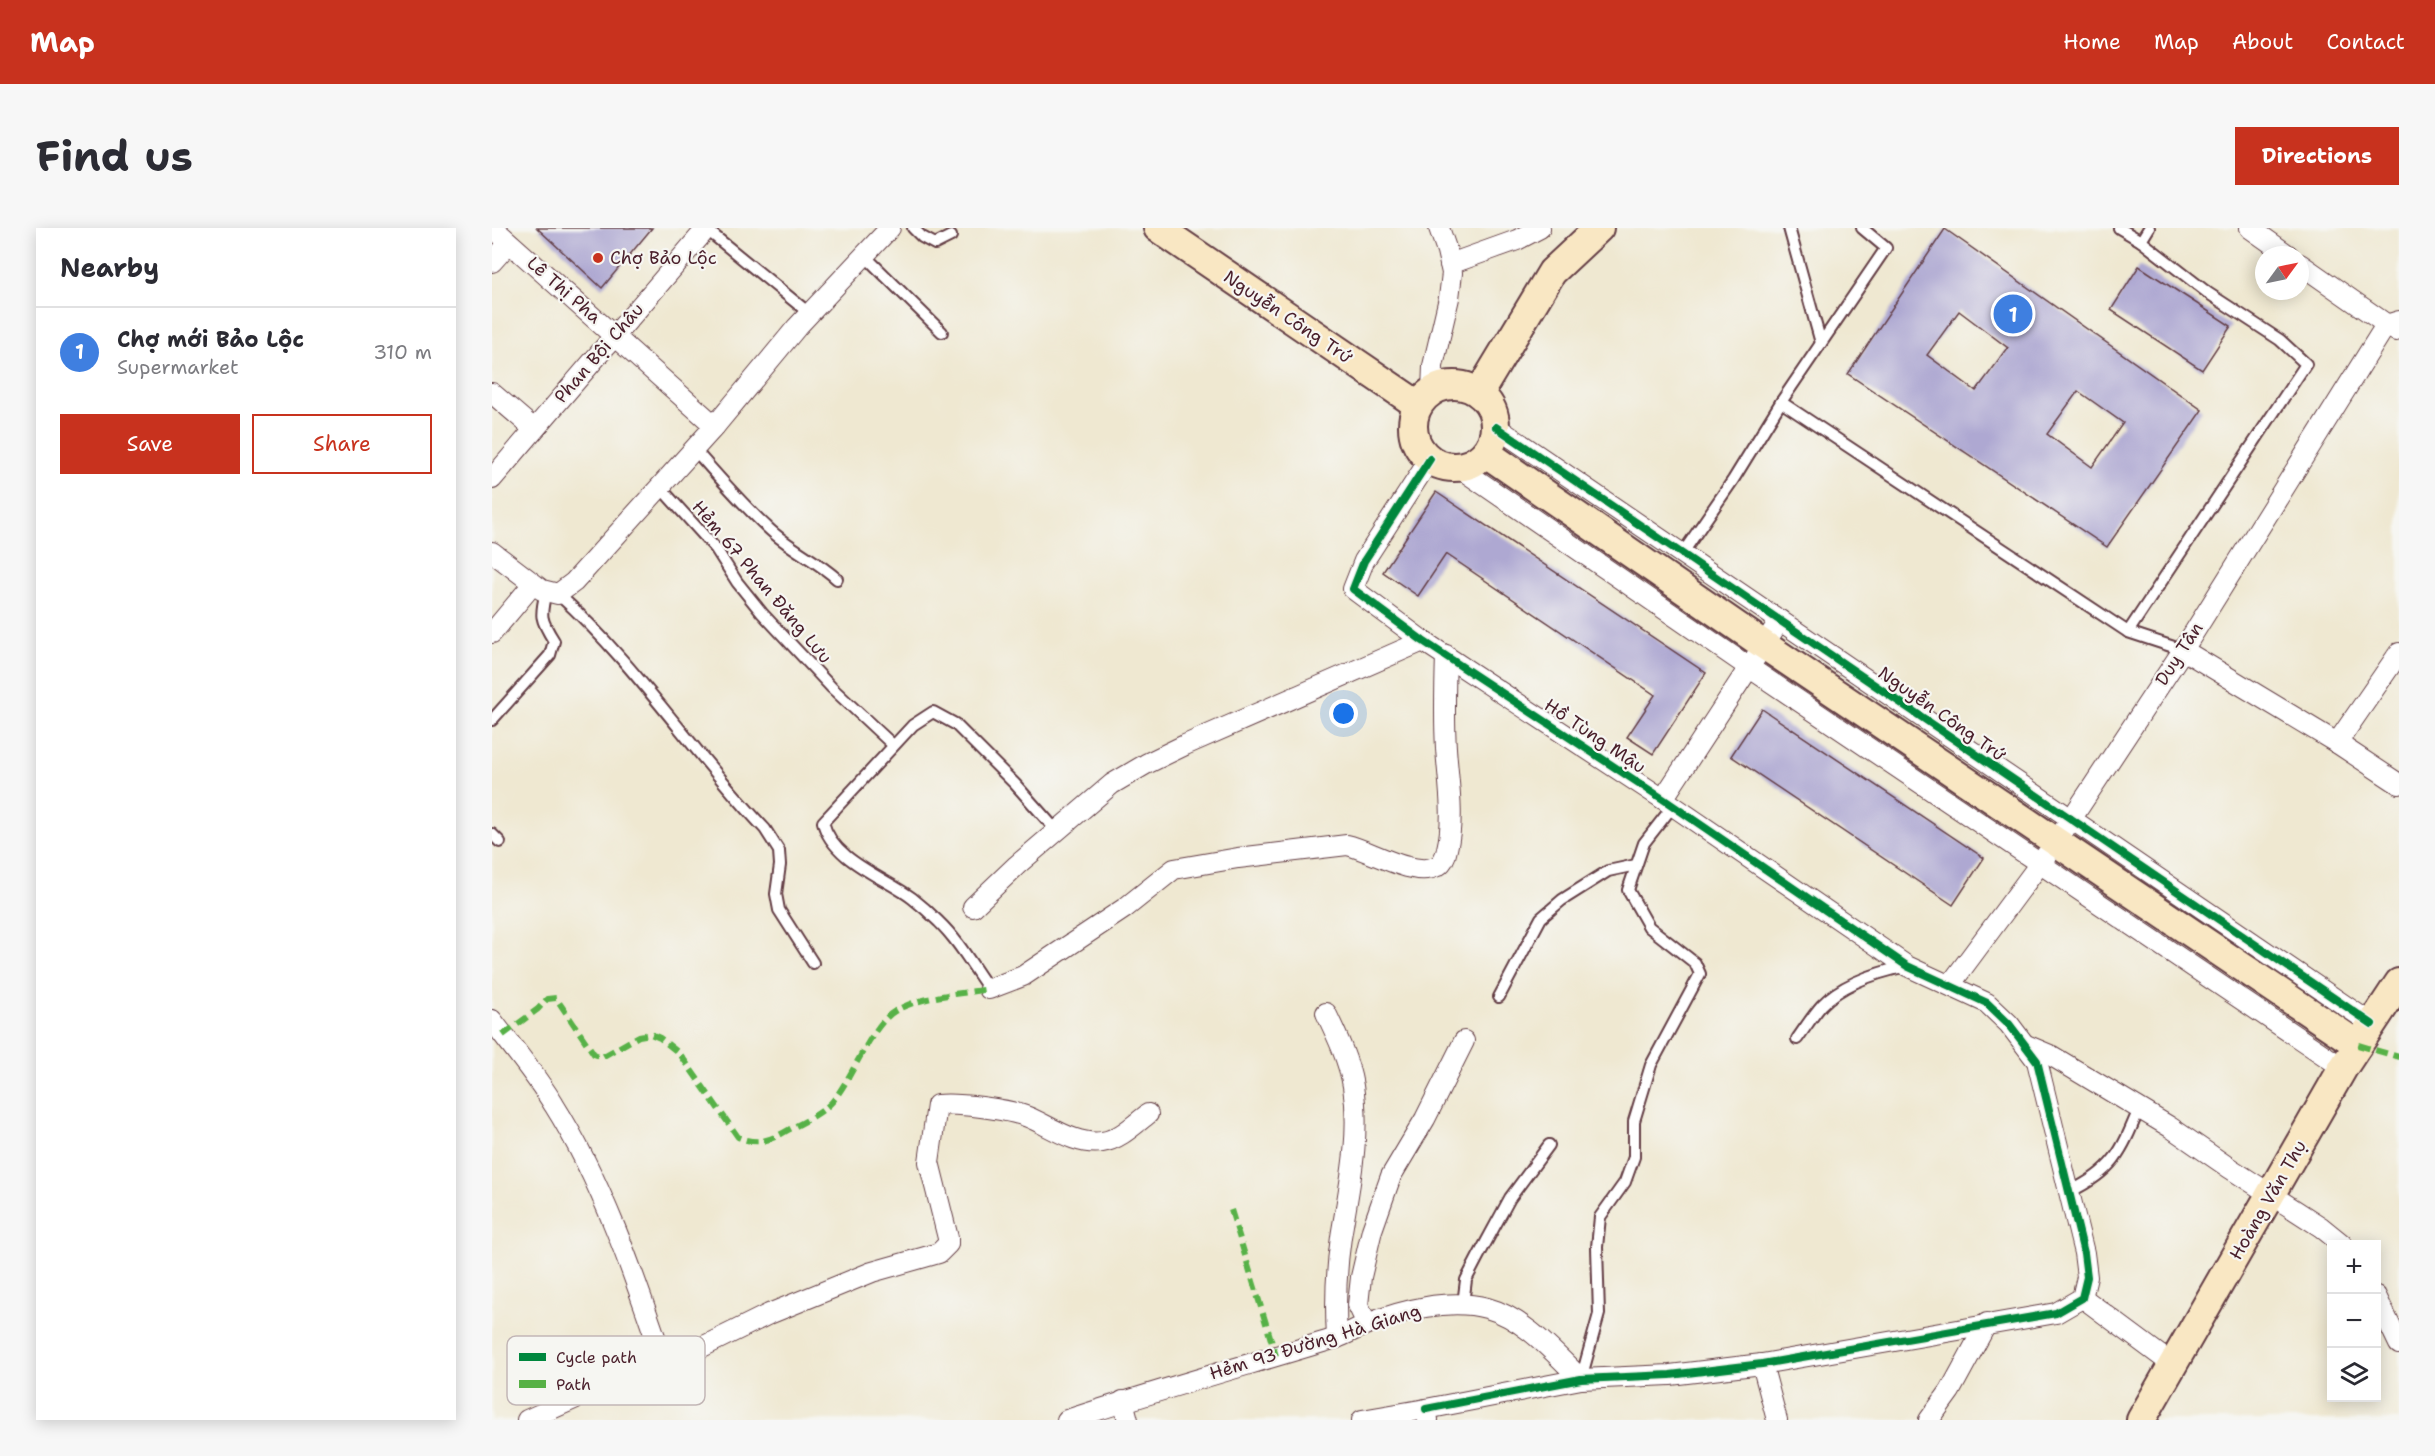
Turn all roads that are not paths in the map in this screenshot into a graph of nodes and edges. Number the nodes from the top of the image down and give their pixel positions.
1 (492, 228) edge
2 (706, 228) edge
3 (913, 228) edge
4 (1158, 228) edge
5 (1439, 228) edge
6 (1540, 228) edge
7 (1599, 228) edge
8 (1789, 228) edge
9 (1862, 228) edge
10 (2119, 228) edge
11 (2149, 228) edge
12 (2250, 228) edge
13 (885, 230) edge
14 (951, 236) dead end
15 (2141, 241) junction
16 (508, 243) junction
17 (2275, 246) edge
18 (866, 257) junction
19 (492, 262) edge
20 (1450, 264) junction
21 (2309, 270) edge
22 (810, 314) junction
23 (2395, 326) edge
24 (942, 332) dead end
25 (615, 335) junction
26 (1821, 343) junction
27 (492, 393) edge
28 (1479, 393) junction
29 (1425, 398) junction
30 (1781, 402) junction
31 (715, 426) junction
32 (534, 429) junction
33 (1491, 440) junction
34 (694, 449) junction
35 (1430, 459) junction
36 (1458, 468) junction
37 (492, 479) edge
38 (660, 487) junction
39 (492, 552) edge
40 (1682, 554) junction
41 (837, 579) dead end
42 (546, 590) junction
43 (1780, 620) junction
44 (2128, 632) junction
45 (492, 633) edge
46 (1423, 640) junction
47 (2183, 650) junction
48 (2399, 653) edge
49 (1446, 655) junction
50 (1757, 657) junction
51 (492, 720) edge
52 (2337, 743) junction
53 (893, 745) junction
54 (2399, 784) edge
55 (1668, 803) junction
56 (1056, 830) junction
57 (2055, 843) junction
58 (1636, 865) junction
59 (974, 907) dead end
60 (813, 963) dead end
61 (1907, 966) junction
62 (2399, 983) edge
63 (1950, 985) junction
64 (989, 988) joint
65 (1499, 997) dead end
66 (1326, 1013) dead end
67 (492, 1020) edge
68 (1797, 1039) dead end
69 (1464, 1041) dead end
70 (2026, 1045) junction
71 (2358, 1046) junction
72 (2139, 1109) junction
73 (1149, 1114) dead end
74 (1549, 1144) dead end
75 (2069, 1192) junction
76 (2271, 1193) junction
77 (2336, 1240) edge
78 (2083, 1298) junction
79 (1463, 1304) junction
80 (2381, 1306) edge
81 (1987, 1323) junction
82 (1367, 1324) junction
83 (655, 1336) edge
84 (1337, 1338) junction
85 (2399, 1344) edge
86 (705, 1346) edge
87 (1762, 1364) junction
88 (2173, 1365) junction
89 (1581, 1379) junction
90 (561, 1405) edge
91 (1126, 1411) edge
92 (1427, 1414) edge
93 (527, 1420) edge
94 (1067, 1420) edge
95 (1362, 1420) edge
96 (1778, 1420) edge
97 (1929, 1420) edge
98 (2141, 1420) edge

1 - 16 street, Lê Thị Pha
2 - 22 lane
2 - 25 street, Phan Bội Châu
3 - 14 lane
4 - 29 street, Nguyễn Công Trứ
5 - 20 street
6 - 20 street
7 - 28 street
8 - 26 lane
9 - 26 lane
10 - 15 lane
11 - 15 lane
12 - 17 street
13 - 18 street
15 - 44 lane
16 - 19 street
16 - 25 street, Lê Thị Pha
18 - 22 street
18 - 24 lane
20 - 29 street
21 - 23 street
22 - 31 street
23 - 47 street, Duy Tân
25 - 31 street, Lê Thị Pha
25 - 32 street, Phan Bội Châu
26 - 30 lane
27 - 32 street
28 - 29 street
28 - 33 street
29 - 35 street
30 - 40 lane
30 - 44 lane
31 - 34 street
32 - 37 street, Phan Bội Châu
33 - 36 street
33 - 40 street, Nguyễn Công Trứ
33 - 50 street, Nguyễn Công Trứ
34 - 38 street
34 - 41 lane
35 - 36 street
35 - 46 street, Hồ Tùng Mậu
36 - 50 street, Nguyễn Công Trứ
38 - 42 street
38 - 53 lane, Hẻm 67 Phan Đăng Lưu
39 - 42 street
40 - 43 street, Nguyễn Công Trứ
42 - 45 street
42 - 51 lane
42 - 60 lane
43 - 50 street
43 - 57 street, Nguyễn Công Trứ
44 - 47 lane
46 - 49 street, Hồ Tùng Mậu
46 - 56 street
47 - 52 street
47 - 57 street, Duy Tân
48 - 52 street
49 - 55 street, Hồ Tùng Mậu
49 - 64 street
50 - 55 street
50 - 57 street, Nguyễn Công Trứ
52 - 54 street
53 - 56 lane
53 - 64 lane
55 - 58 lane
55 - 61 street, Hồ Tùng Mậu
56 - 59 street
57 - 63 street, Duy Tân
57 - 71 street, Nguyễn Công Trứ
58 - 65 lane
58 - 89 lane
61 - 63 street, Hồ Tùng Mậu
61 - 68 lane
62 - 71 street, Hoàng Văn Thụ
63 - 70 street, Hồ Tùng Mậu
66 - 84 street
67 - 83 street
69 - 82 street
70 - 72 street
70 - 75 street
71 - 76 street, Hoàng Văn Thụ
72 - 75 lane
72 - 76 street
73 - 86 street
74 - 79 lane
75 - 78 street
76 - 77 street
76 - 88 street, Hoàng Văn Thụ
78 - 81 street
78 - 88 street
79 - 82 street, Hẻm 93 Đường Hà Giang
79 - 89 street, Hẻm 93 Đường Hà Giang
80 - 85 street
81 - 87 street
81 - 97 street
82 - 84 street, Hẻm 93 Đường Hà Giang
84 - 91 street, Hẻm 93 Đường Hà Giang
87 - 89 street
87 - 96 street
88 - 98 street, Hoàng Văn Thụ
89 - 92 street
90 - 93 street
91 - 94 street, Hẻm 93 Đường Hà Giang
92 - 95 street

